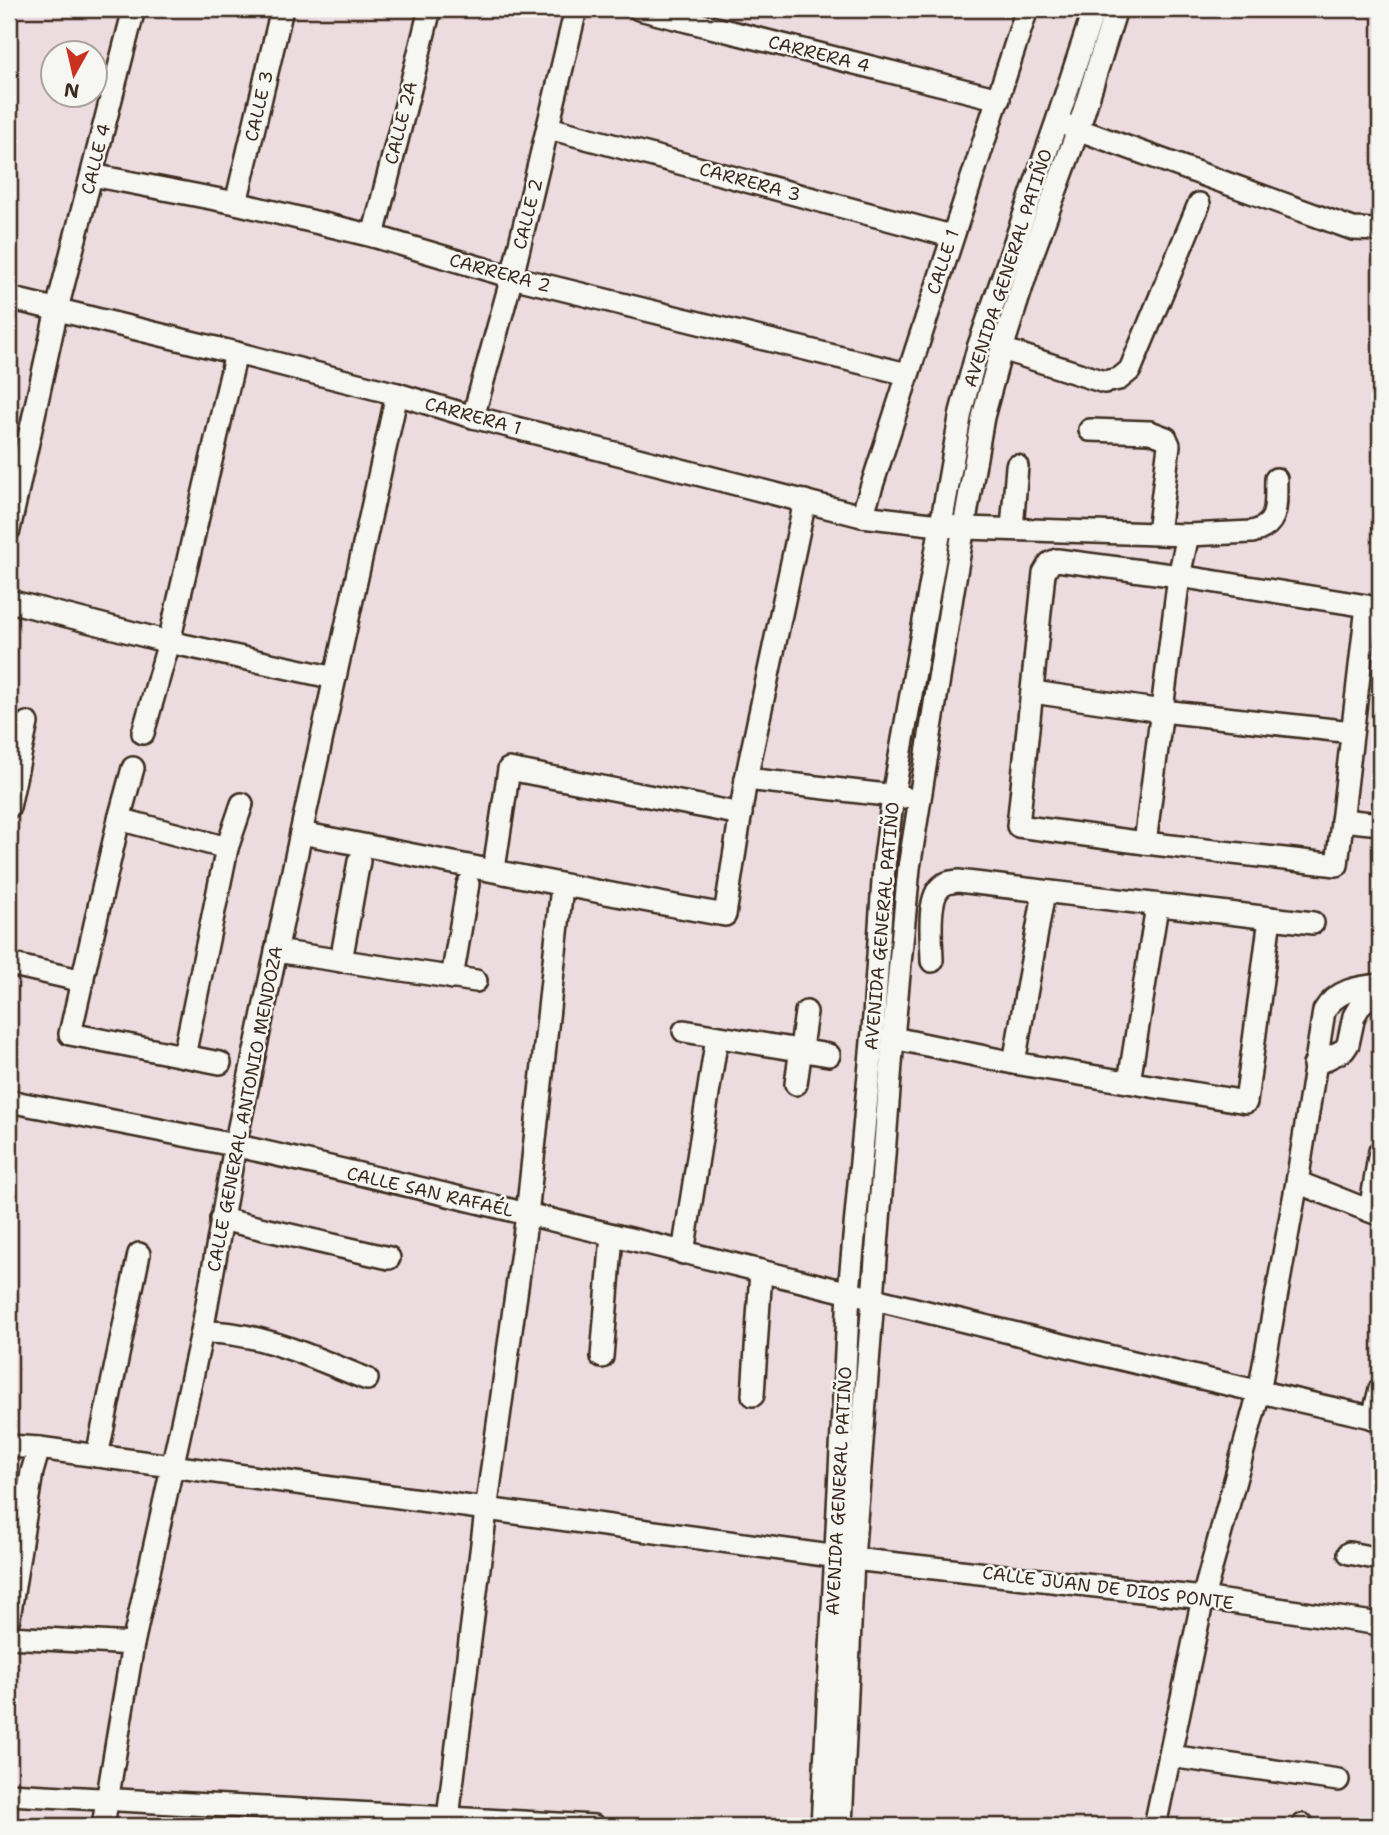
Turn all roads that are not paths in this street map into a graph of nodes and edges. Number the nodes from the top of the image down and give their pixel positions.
1 (134, 9) edge
2 (282, 9) edge
3 (430, 9) edge
4 (576, 9) edge
5 (639, 9) edge
6 (1027, 9) edge
7 (1094, 9) edge
8 (1116, 9) edge
9 (999, 99) junction
10 (1058, 121) junction
11 (549, 128) junction
12 (1078, 130) junction
13 (92, 175) junction
14 (236, 203) junction
15 (1199, 204) dead end
16 (1380, 230) edge
17 (373, 236) junction
18 (951, 236) junction
19 (512, 277) junction
20 (9, 298) edge
21 (57, 309) junction
22 (1002, 349) junction
23 (236, 353) junction
24 (907, 374) junction
25 (397, 394) junction
26 (473, 417) junction
27 (1090, 430) dead end
28 (1017, 466) dead end
29 (1276, 479) dead end
30 (805, 501) junction
31 (862, 516) junction
32 (939, 524) junction
33 (965, 528) junction
34 (1012, 529) junction
35 (9, 530) edge
36 (1158, 533) junction
37 (1188, 535) junction
38 (1179, 576) junction
39 (9, 601) edge
40 (169, 642) junction
41 (335, 678) junction
42 (1032, 692) junction
43 (1162, 711) junction
44 (27, 723) dead end
45 (1352, 732) junction
46 (143, 733) dead end
47 (13, 762) edge
48 (134, 768) dead end
49 (746, 779) junction
50 (892, 796) junction
51 (922, 798) junction
52 (242, 804) dead end
53 (9, 807) edge
54 (741, 814) junction
55 (119, 819) junction
56 (1342, 820) junction
57 (1380, 824) edge
58 (300, 833) junction
59 (1145, 843) junction
60 (227, 848) junction
61 (359, 861) dead end
62 (494, 869) junction
63 (468, 884) dead end
64 (562, 886) junction
65 (1044, 892) junction
66 (1157, 906) junction
67 (1270, 918) junction
68 (1313, 923) dead end
69 (276, 951) junction
70 (341, 961) junction
71 (932, 961) dead end
72 (9, 964) edge
73 (452, 978) junction
74 (83, 981) junction
75 (476, 981) dead end
76 (1380, 987) edge
77 (806, 1012) dead end
78 (684, 1031) dead end
79 (717, 1037) junction
80 (893, 1038) junction
81 (801, 1051) junction
82 (829, 1055) dead end
83 (184, 1056) junction
84 (220, 1063) dead end
85 (1014, 1063) junction
86 (1314, 1065) junction
87 (1129, 1082) junction
88 (796, 1084) dead end
89 (9, 1101) edge
90 (235, 1146) junction
91 (1380, 1151) edge
92 (1297, 1182) junction
93 (1375, 1213) edge
94 (527, 1215) junction
95 (221, 1219) junction
96 (612, 1236) junction
97 (683, 1252) junction
98 (139, 1254) dead end
99 (389, 1258) dead end
100 (761, 1271) junction
101 (849, 1292) junction
102 (872, 1297) junction
103 (202, 1332) junction
104 (602, 1357) dead end
105 (367, 1379) dead end
106 (1380, 1389) edge
107 (1259, 1392) junction
108 (753, 1395) dead end
109 (1377, 1418) edge
110 (9, 1446) edge
111 (39, 1448) junction
112 (97, 1456) junction
113 (173, 1467) junction
114 (486, 1511) junction
115 (1349, 1553) dead end
116 (844, 1557) junction
117 (1380, 1559) edge
118 (1203, 1598) junction
119 (9, 1618) edge
120 (1380, 1623) edge
121 (9, 1637) edge
122 (133, 1644) junction
123 (1170, 1756) junction
124 (1338, 1780) dead end
125 (9, 1794) edge
126 (106, 1799) junction
127 (448, 1822) edge
128 (103, 1826) edge
129 (594, 1826) edge
130 (822, 1826) edge
131 (841, 1826) edge
132 (1156, 1826) edge

1 - 13 street, CALLE 4
2 - 14 street, CALLE 3
3 - 17 street, CALLE 2A
4 - 11 street, CALLE 2
5 - 9 street, CARRERA 4
6 - 9 street, CALLE 1
7 - 10 street, AVENIDA GENERAL PATIÑO
8 - 12 street, AVENIDA GENERAL PATIÑO
9 - 18 street, CALLE 1
10 - 12 street
10 - 32 street, AVENIDA GENERAL PATIÑO
11 - 18 street, CARRERA 3
11 - 19 street, CALLE 2
12 - 16 street
12 - 22 street, AVENIDA GENERAL PATIÑO
13 - 14 street, CARRERA 2
13 - 21 street, CALLE 4
14 - 17 street, CARRERA 2
15 - 22 street
17 - 19 street, CARRERA 2
18 - 24 street, CALLE 1
19 - 24 street, CARRERA 2
19 - 26 street, CALLE 2
20 - 21 street, CARRERA 1
21 - 23 street, CARRERA 1
21 - 35 street, CALLE 4
22 - 33 street, AVENIDA GENERAL PATIÑO
23 - 25 street, CARRERA 1
23 - 40 street
24 - 31 street, CALLE 1
25 - 26 street, CARRERA 1
25 - 41 street, CALLE GENERAL ANTONIO MENDOZA
26 - 30 street, CARRERA 1
27 - 36 street
28 - 34 street
29 - 37 street, CARRERA 1
30 - 31 street, CARRERA 1
30 - 49 street
31 - 32 street, CARRERA 1
32 - 33 street, CARRERA 1
32 - 50 street, AVENIDA GENERAL PATIÑO
33 - 34 street, CARRERA 1
33 - 51 street, AVENIDA GENERAL PATIÑO
34 - 36 street, CARRERA 1
36 - 37 street, CARRERA 1
37 - 38 street
38 - 42 street
38 - 43 street
38 - 45 street
39 - 40 street
40 - 41 street
40 - 46 street
41 - 58 street, CALLE GENERAL ANTONIO MENDOZA
42 - 43 street
42 - 59 street
43 - 45 street
43 - 59 street
44 - 47 street
45 - 56 street
47 - 53 street
48 - 55 street
49 - 50 street
49 - 54 street
50 - 51 street
50 - 101 street, AVENIDA GENERAL PATIÑO
51 - 80 street, AVENIDA GENERAL PATIÑO
52 - 60 street
54 - 62 street
54 - 64 street
55 - 60 street
55 - 74 street
56 - 57 street
56 - 59 street
58 - 62 street
58 - 69 street, CALLE GENERAL ANTONIO MENDOZA
60 - 83 street
61 - 70 street
62 - 64 street
63 - 73 street
64 - 94 street
65 - 66 street
65 - 71 street
65 - 85 street
66 - 67 street
66 - 87 street
67 - 68 street
67 - 87 street
69 - 70 street
69 - 90 street, CALLE GENERAL ANTONIO MENDOZA
70 - 73 street
72 - 74 street
73 - 75 street
74 - 83 street
76 - 86 street
76 - 86 street
77 - 81 street
78 - 79 street
79 - 81 street
79 - 97 street
80 - 85 street
80 - 102 street, AVENIDA GENERAL PATIÑO
81 - 82 street
81 - 88 street
83 - 84 street
85 - 87 street
86 - 92 street
89 - 90 street, CALLE SAN RAFAÉL
90 - 94 street, CALLE SAN RAFAÉL
90 - 95 street, CALLE GENERAL ANTONIO MENDOZA
91 - 93 street
92 - 93 street
92 - 107 street
94 - 96 street, CALLE SAN RAFAÉL
94 - 114 street
95 - 99 street
95 - 103 street, CALLE GENERAL ANTONIO MENDOZA
96 - 97 street, CALLE SAN RAFAÉL
96 - 104 street
97 - 100 street, CALLE SAN RAFAÉL
98 - 112 street
100 - 101 street, CALLE SAN RAFAÉL
100 - 108 street
101 - 102 street, CALLE SAN RAFAÉL
101 - 116 street, AVENIDA GENERAL PATIÑO
102 - 107 street, CALLE SAN RAFAÉL
102 - 116 street, AVENIDA GENERAL PATIÑO
103 - 105 street
103 - 113 street, CALLE GENERAL ANTONIO MENDOZA
106 - 109 street
107 - 109 street, CALLE SAN RAFAÉL
107 - 118 street
110 - 111 street
111 - 112 street
111 - 119 street
112 - 113 street
113 - 114 street, CALLE JUAN DE DIOS PONTE
113 - 122 street, CALLE GENERAL ANTONIO MENDOZA
114 - 116 street, CALLE JUAN DE DIOS PONTE
114 - 127 street
115 - 117 street
116 - 118 street, CALLE JUAN DE DIOS PONTE
116 - 130 street, AVENIDA GENERAL PATIÑO
116 - 131 street, AVENIDA GENERAL PATIÑO
118 - 120 street, CALLE JUAN DE DIOS PONTE
118 - 123 street
121 - 122 street
122 - 126 street, CALLE GENERAL ANTONIO MENDOZA
123 - 124 street
123 - 132 street
125 - 126 street
126 - 127 street
126 - 128 street, CALLE GENERAL ANTONIO MENDOZA
127 - 129 street

